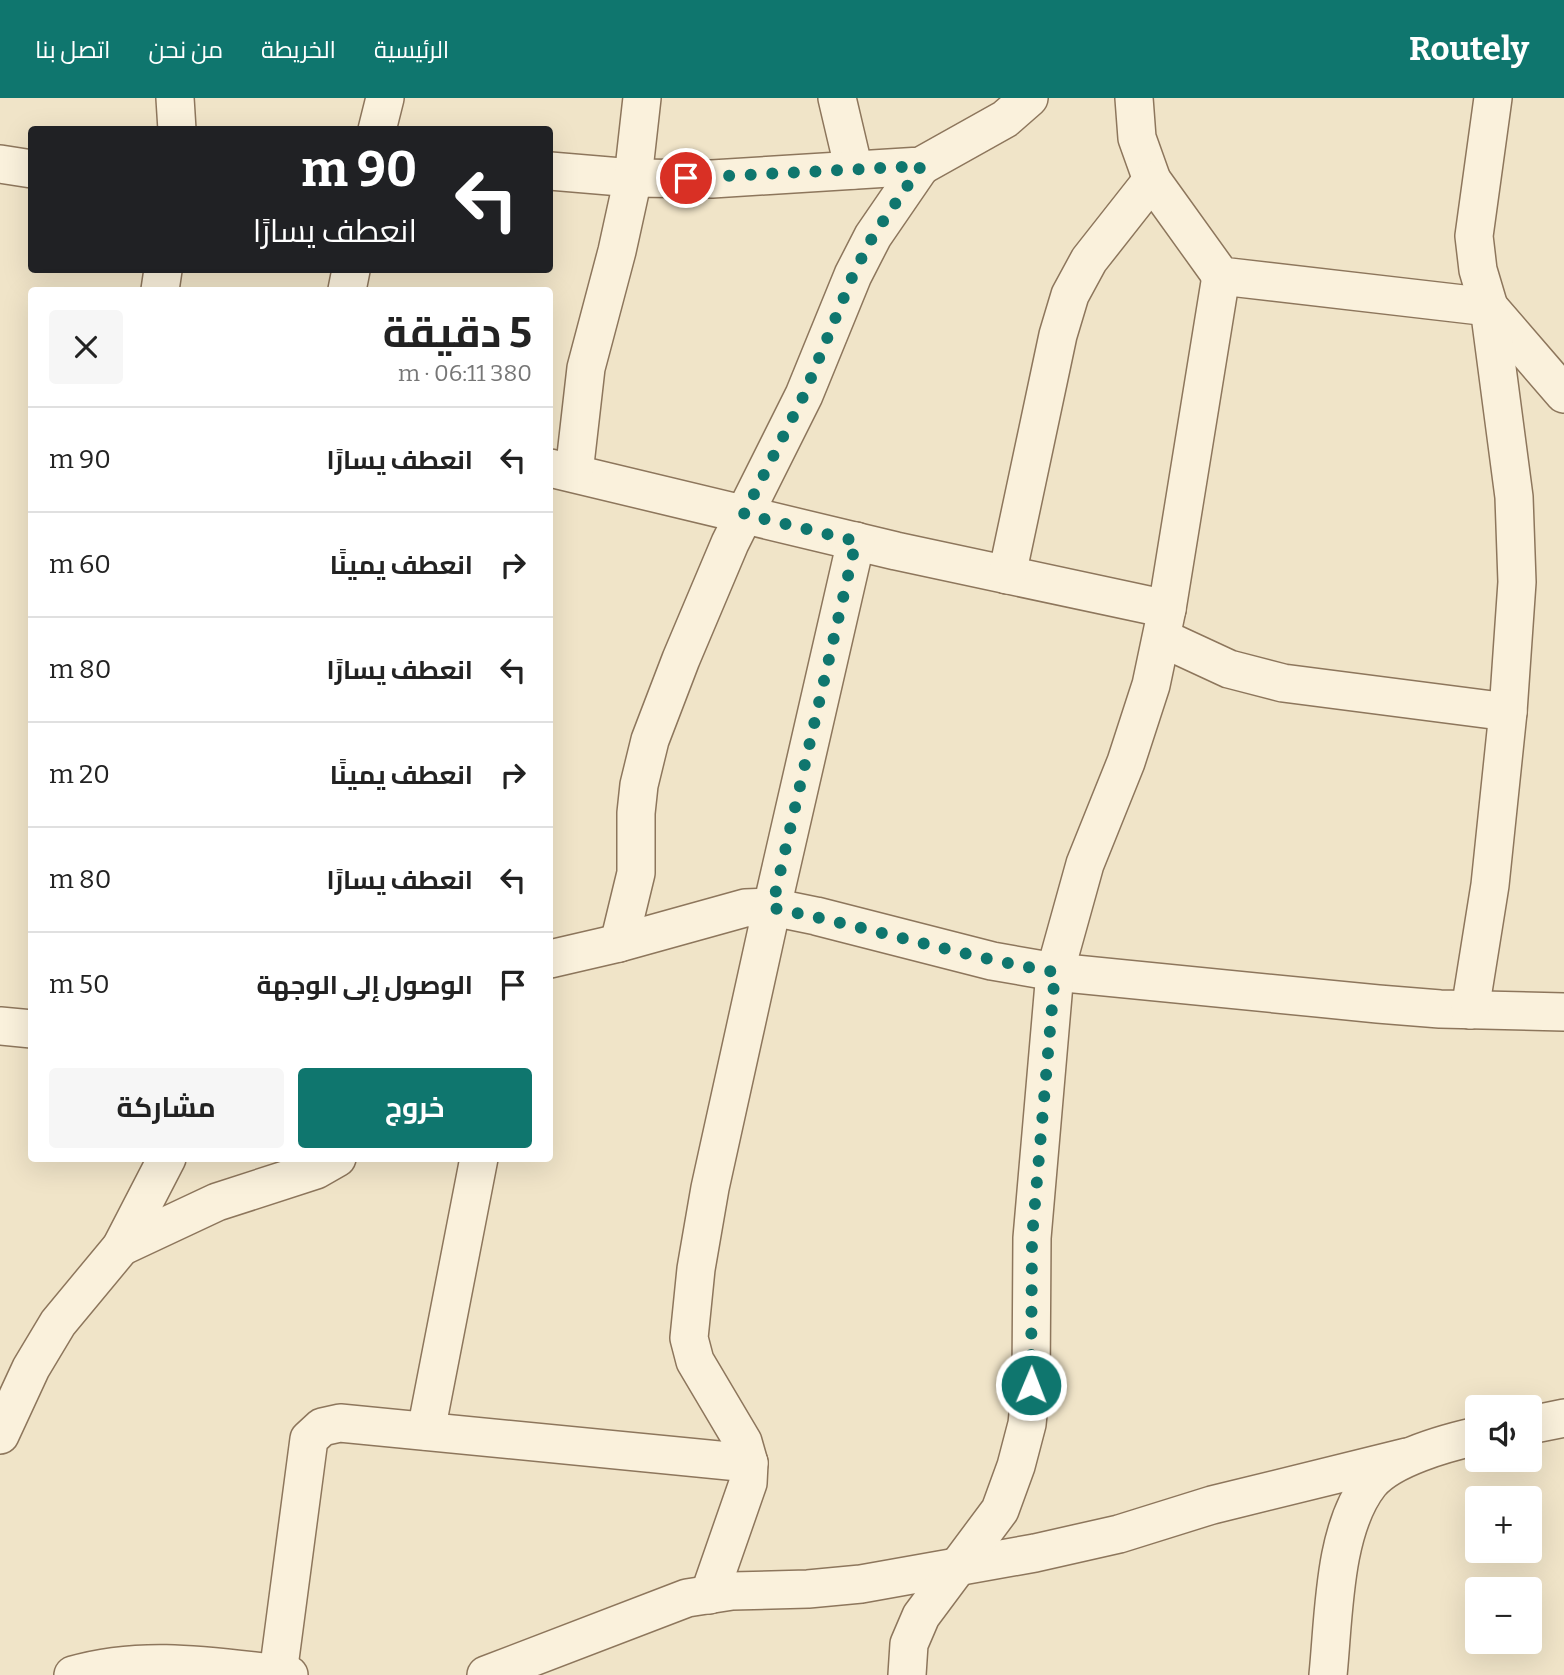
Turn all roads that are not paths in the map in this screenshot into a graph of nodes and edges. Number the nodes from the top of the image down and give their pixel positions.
1 (175, 98) edge
2 (385, 98) edge
3 (642, 98) edge
4 (837, 98) edge
5 (1029, 98) edge
6 (1134, 98) edge
7 (1493, 98) edge
8 (177, 126) edge
9 (378, 126) edge
10 (0, 164) edge
11 (921, 166) junction
12 (28, 168) edge
13 (553, 170) edge
14 (854, 170) junction
15 (633, 178) junction
16 (1152, 180) junction
17 (1221, 276) junction
18 (1489, 307) junction
19 (1564, 394) edge
20 (562, 470) edge
21 (744, 514) junction
22 (856, 541) junction
23 (1007, 575) junction
24 (1164, 623) junction
25 (1508, 712) junction
26 (772, 908) junction
27 (619, 943) junction
28 (553, 958) edge
29 (1055, 972) junction
30 (1470, 1010) junction
31 (1564, 1012) edge
32 (0, 1026) edge
33 (28, 1029) edge
34 (165, 1162) edge
35 (330, 1162) edge
36 (478, 1162) edge
37 (121, 1247) junction
38 (1564, 1418) edge
39 (1542, 1423) edge
40 (425, 1431) junction
41 (0, 1435) edge
42 (1465, 1440) edge
43 (1407, 1457) junction
44 (749, 1463) junction
45 (958, 1564) junction
46 (709, 1594) junction
47 (283, 1674) edge
48 (73, 1675) edge
49 (486, 1675) edge
50 (907, 1675) edge
51 (1328, 1675) edge

1 - 8 street
2 - 9 street
3 - 15 street
4 - 14 street
5 - 11 street
6 - 16 street
7 - 18 street
10 - 12 street
11 - 14 street
11 - 21 street
13 - 15 street
14 - 15 street
15 - 20 street
16 - 17 street
16 - 23 street
17 - 18 street
17 - 24 street
18 - 19 street
18 - 25 street
20 - 21 street
21 - 22 street
21 - 27 street
22 - 23 street
22 - 26 street
23 - 24 street
24 - 25 street
24 - 29 street
25 - 30 street
26 - 27 street
26 - 29 street
26 - 44 street
27 - 28 street
29 - 30 street
29 - 45 street
30 - 31 street
32 - 33 street
34 - 37 street
35 - 37 street
36 - 40 street
37 - 41 street
38 - 39 street
40 - 44 street
40 - 47 street
42 - 43 street
43 - 45 street
43 - 51 street
44 - 46 street
45 - 46 street
45 - 50 street
46 - 49 street
47 - 48 street

